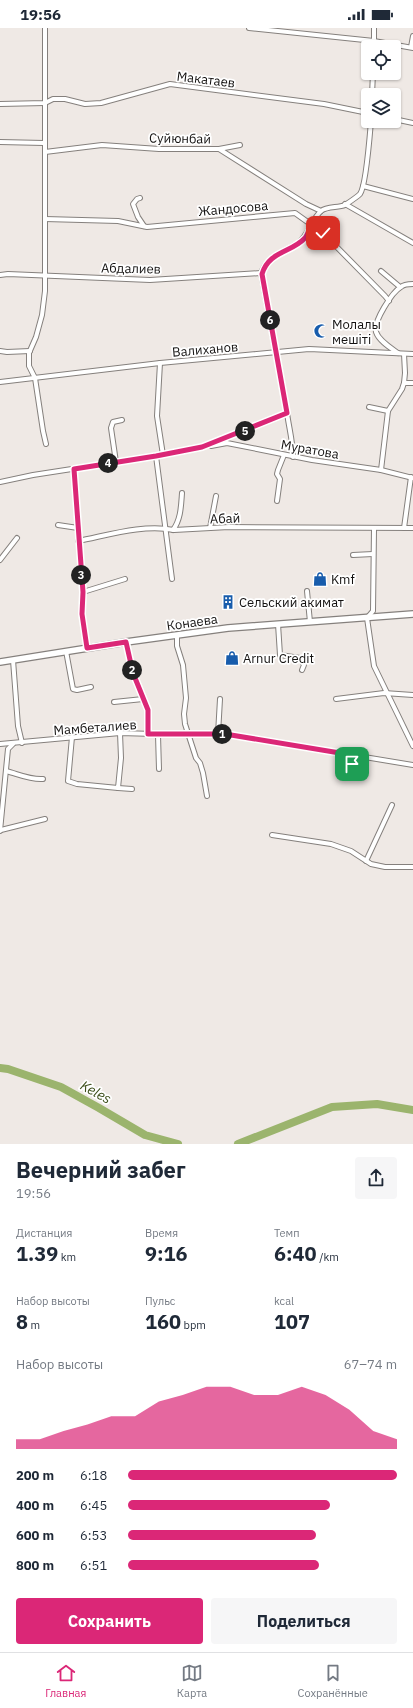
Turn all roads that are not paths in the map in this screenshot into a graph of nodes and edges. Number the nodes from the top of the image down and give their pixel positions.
1 (45, 28) edge
2 (250, 28) edge
3 (374, 28) edge
4 (413, 36) edge
5 (364, 40) edge
6 (374, 40) edge
7 (401, 46) edge
8 (412, 48) edge
9 (45, 103) junction
10 (0, 104) edge
11 (361, 112) edge
12 (401, 120) edge
13 (413, 123) edge
14 (371, 128) edge
15 (0, 142) edge
16 (44, 143) junction
17 (240, 145) dead end
18 (219, 149) junction
19 (45, 152) junction
20 (362, 186) junction
21 (140, 198) dead end
22 (413, 199) edge
23 (346, 204) junction
24 (321, 211) junction
25 (45, 219) junction
26 (312, 224) junction
27 (144, 226) junction
28 (413, 242) edge
29 (381, 271) dead end
30 (262, 274) junction
31 (0, 275) edge
32 (45, 276) junction
33 (413, 284) edge
34 (400, 287) junction
35 (389, 301) junction
36 (0, 351) edge
37 (30, 352) junction
38 (276, 352) junction
39 (398, 353) junction
40 (404, 354) junction
41 (413, 354) edge
42 (160, 363) junction
43 (35, 378) junction
44 (0, 382) edge
45 (404, 383) junction
46 (413, 384) edge
47 (369, 407) dead end
48 (388, 411) junction
49 (287, 413) junction
50 (122, 420) dead end
51 (46, 444) dead end
52 (202, 447) junction
53 (163, 455) junction
54 (284, 455) junction
55 (156, 456) junction
56 (293, 456) junction
57 (116, 462) junction
58 (74, 469) junction
59 (381, 470) junction
60 (412, 478) edge
61 (0, 482) edge
62 (182, 493) dead end
63 (216, 496) dead end
64 (277, 501) dead end
65 (58, 525) dead end
66 (78, 528) junction
67 (165, 528) junction
68 (210, 528) junction
69 (404, 528) junction
70 (413, 528) edge
71 (374, 529) junction
72 (173, 530) junction
73 (17, 538) dead end
74 (78, 541) junction
75 (373, 554) junction
76 (353, 555) dead end
77 (0, 560) edge
78 (125, 579) dead end
79 (172, 579) dead end
80 (307, 591) dead end
81 (83, 592) junction
82 (413, 614) edge
83 (367, 618) junction
84 (310, 622) junction
85 (278, 624) junction
86 (177, 635) junction
87 (126, 642) junction
88 (87, 648) junction
89 (66, 651) junction
90 (13, 660) junction
91 (0, 662) edge
92 (302, 670) dead end
93 (92, 687) dead end
94 (389, 694) junction
95 (413, 695) edge
96 (336, 698) dead end
97 (143, 699) junction
98 (220, 699) dead end
99 (114, 702) dead end
100 (120, 733) junction
101 (148, 734) junction
102 (218, 734) junction
103 (158, 735) junction
104 (189, 735) junction
105 (72, 737) junction
106 (15, 743) junction
107 (22, 743) junction
108 (0, 744) edge
109 (413, 746) edge
110 (352, 755) junction
111 (413, 766) edge
112 (159, 769) dead end
113 (6, 771) junction
114 (352, 778) dead end
115 (43, 779) dead end
116 (118, 788) junction
117 (132, 789) dead end
118 (2, 795) edge
119 (207, 796) dead end
120 (392, 805) dead end
121 (45, 819) dead end
122 (0, 830) edge
123 (272, 835) dead end
124 (366, 861) junction
125 (413, 868) edge

1 - 9 street
2 - 5 street
3 - 6 street
4 - 8 street
7 - 8 street
9 - 10 street, Макатаев
9 - 11 street, Макатаев
9 - 16 street
12 - 13 street
14 - 20 street
15 - 16 street
16 - 19 street
17 - 18 street
18 - 19 street, Суйюнбай
18 - 24 street, Суйюнбай
19 - 25 street
20 - 22 street
20 - 23 street
21 - 27 street
23 - 24 street
23 - 28 street
24 - 26 street
25 - 27 street, Жандосова
25 - 32 street
26 - 27 street, Жандосова
26 - 30 street
26 - 35 street, Жандосова
29 - 34 street
30 - 32 street, Абдалиев
30 - 38 street
31 - 32 street, Абдалиев
32 - 37 street
33 - 34 street
34 - 35 street
35 - 39 street
36 - 37 street
37 - 43 street
38 - 39 street, Валиханов
38 - 42 street, Валиханов
38 - 49 street
39 - 40 street, Валиханов
40 - 41 street, Валиханов
40 - 45 street
42 - 43 street, Валиханов
42 - 53 street
43 - 44 street, Валиханов
43 - 51 street
45 - 46 street
45 - 48 street
47 - 48 street
48 - 59 street
49 - 52 street, Муратова
49 - 56 street
50 - 57 street
52 - 53 street, Муратова
52 - 54 street, Муратова
53 - 55 street, Муратова
54 - 56 street, Муратова
54 - 64 street
55 - 57 street, Муратова
55 - 67 street
56 - 59 street, Муратова
57 - 58 street, Муратова
58 - 61 street, Муратова
58 - 66 street
59 - 60 street, Муратова
60 - 69 street
62 - 72 street
63 - 68 street
65 - 66 street
66 - 74 street
67 - 72 street, Абай
67 - 74 street, Абай
67 - 79 street
68 - 71 street, Абай
68 - 72 street, Абай
69 - 70 street, Абай
69 - 71 street, Абай
71 - 75 street
73 - 77 street
74 - 81 street
75 - 76 street
75 - 83 street
78 - 81 street
80 - 84 street
81 - 88 street
82 - 83 main road, Конаева
83 - 84 main road, Конаева
83 - 94 street
84 - 85 main road, Конаева
85 - 86 main road, Конаева
85 - 92 street
86 - 87 main road, Конаева
86 - 104 street
87 - 88 main road, Конаева
87 - 97 street
88 - 89 main road, Конаева
89 - 90 main road, Конаева
89 - 93 street
90 - 91 main road, Конаева
90 - 107 street
94 - 95 street
94 - 96 street
94 - 109 street
97 - 99 street
97 - 101 street
98 - 102 street
100 - 101 street, Мамбеталиев
100 - 105 street, Мамбеталиев
100 - 116 street
101 - 103 street, Мамбеталиев
102 - 104 street, Мамбеталиев
102 - 110 street, Мамбеталиев
103 - 104 street, Мамбеталиев
103 - 112 street
104 - 119 street
105 - 107 street, Мамбеталиев
105 - 116 street
106 - 107 street, Мамбеталиев
106 - 108 street, Мамбеталиев
106 - 113 street
110 - 111 street, Мамбеталиев
110 - 114 street
113 - 115 street
113 - 118 street
116 - 117 street
118 - 122 street
120 - 124 street
121 - 122 street
123 - 124 street
124 - 125 street

